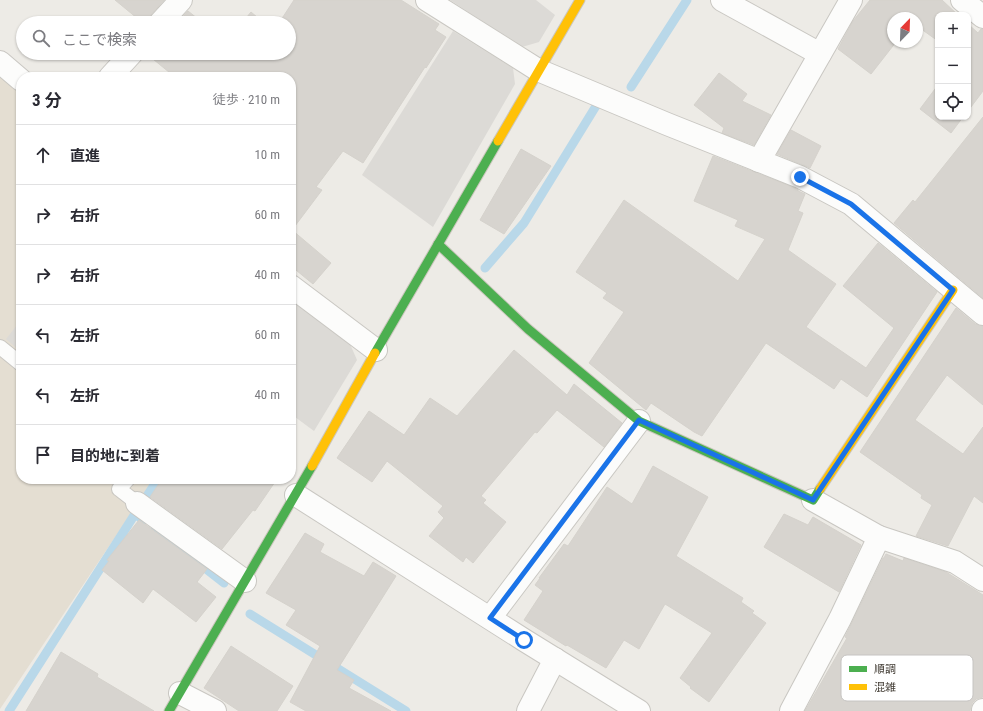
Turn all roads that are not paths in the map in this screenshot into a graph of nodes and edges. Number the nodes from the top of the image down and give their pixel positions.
1 (181, 0) edge
2 (428, 0) edge
3 (580, 0) edge
4 (722, 0) edge
5 (851, 0) edge
6 (962, 0) edge
7 (166, 16) edge
8 (983, 17) edge
9 (820, 54) junction
10 (126, 60) edge
11 (0, 62) edge
12 (538, 70) junction
13 (115, 72) edge
14 (16, 76) edge
15 (759, 161) junction
16 (438, 244) junction
17 (296, 290) edge
18 (953, 290) junction
19 (983, 314) edge
20 (0, 346) edge
21 (376, 350) junction
22 (16, 360) edge
23 (639, 420) junction
24 (124, 484) edge
25 (296, 495) junction
26 (813, 500) junction
27 (137, 503) joint
28 (879, 537) junction
29 (983, 580) edge
30 (245, 581) junction
31 (490, 618) junction
32 (555, 659) junction
33 (175, 702) edge
34 (215, 711) edge
35 (528, 711) edge
36 (639, 711) edge
37 (791, 711) edge

1 - 7 street
2 - 12 street
3 - 12 street
4 - 9 street
5 - 9 street
6 - 8 street
9 - 15 street
10 - 13 street
11 - 14 street
12 - 15 street
12 - 16 street
15 - 18 street
16 - 21 street
16 - 23 street
17 - 21 street
18 - 19 street
18 - 26 street
20 - 22 lane
21 - 25 street
23 - 26 street
23 - 31 street
24 - 27 lane
25 - 30 street
25 - 31 street
26 - 28 street
27 - 30 street
28 - 29 street
28 - 37 street
30 - 33 street
31 - 32 street
32 - 35 street
32 - 36 street
33 - 34 street

